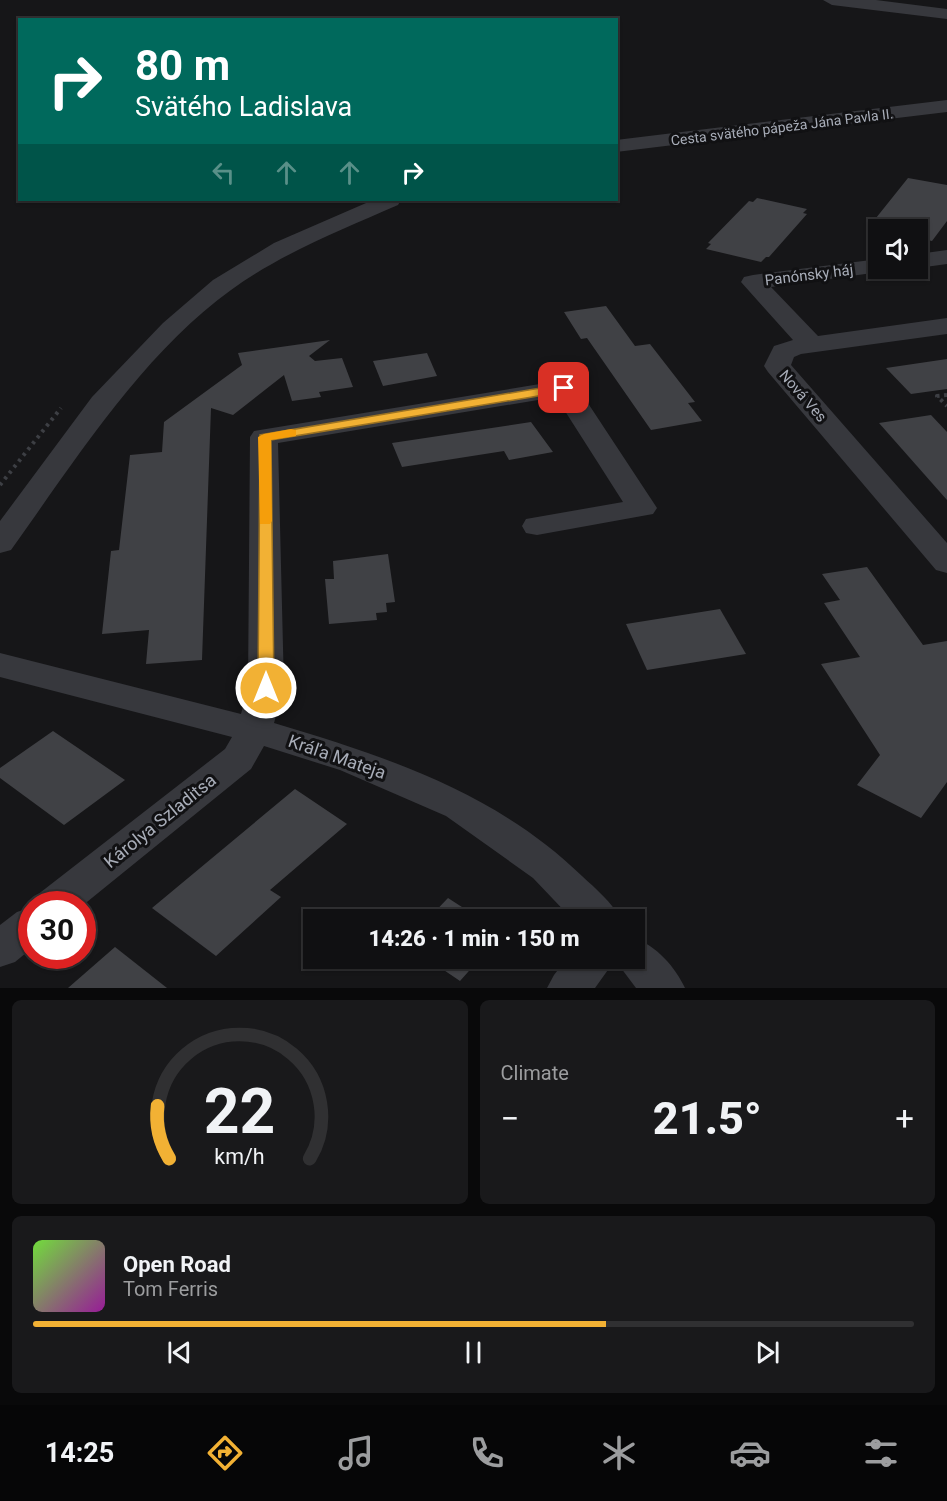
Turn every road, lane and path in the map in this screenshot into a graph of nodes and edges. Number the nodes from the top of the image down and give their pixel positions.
1 (832, 0) edge
2 (947, 14) edge
3 (947, 106) edge
4 (618, 146) edge
5 (388, 201) edge
6 (947, 257) edge
7 (928, 260) edge
8 (868, 267) edge
9 (947, 326) edge
10 (812, 345) junction
11 (947, 394) edge
12 (947, 406) edge
13 (537, 526) dead end
14 (0, 543) edge
15 (947, 563) edge
16 (0, 665) edge
17 (254, 730) junction
18 (72, 891) edge
19 (589, 909) edge
20 (18, 935) edge
21 (0, 949) edge
22 (645, 968) edge
23 (584, 969) edge
24 (568, 988) edge
25 (663, 988) edge

1 - 2 street
3 - 4 street, Cesta svätého pápeža Jána Pavla II.
5 - 14 street
6 - 7 street
8 - 10 street, Panónsky háj
9 - 10 street, Nová Ves
10 - 15 street, Nová Ves
11 - 12 path
13 - 17 street, Károlya Szladitsa
16 - 17 street, Kráľa Mateja
17 - 18 street, Károlya Szladitsa
17 - 19 street, Kráľa Mateja
20 - 21 street
22 - 25 street
23 - 24 street

